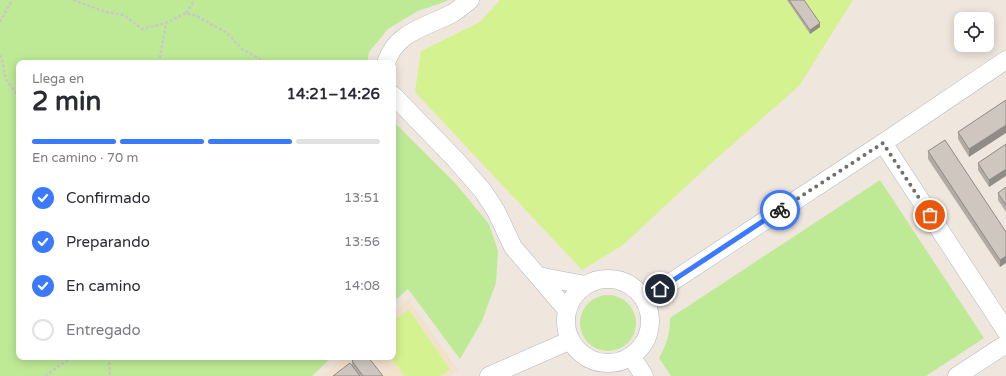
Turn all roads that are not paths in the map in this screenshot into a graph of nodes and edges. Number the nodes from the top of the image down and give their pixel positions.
1 (470, 0) edge
2 (387, 60) edge
3 (1006, 60) edge
4 (396, 98) edge
5 (883, 143) junction
6 (538, 276) junction
7 (585, 285) junction
8 (644, 300) junction
9 (567, 310) junction
10 (1006, 331) edge
11 (571, 340) junction
12 (1006, 344) edge
13 (631, 356) junction
14 (489, 376) edge
15 (644, 376) edge
16 (957, 376) edge

1 - 2 street
3 - 5 street
4 - 6 street
5 - 8 street
5 - 10 street
6 - 7 street
6 - 9 street
7 - 8 street
7 - 9 street
8 - 13 street
9 - 11 street
11 - 13 street
11 - 14 street
12 - 16 street
13 - 15 street

